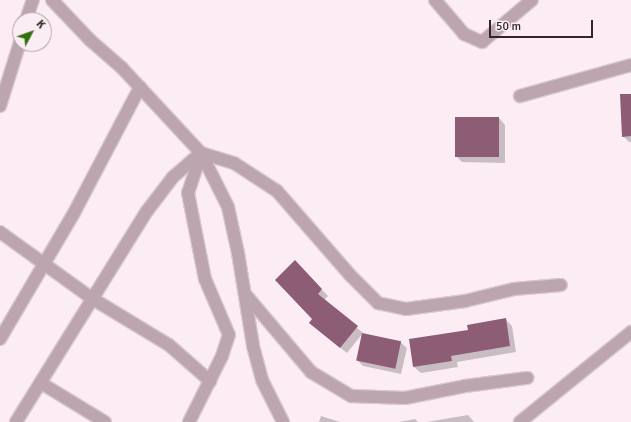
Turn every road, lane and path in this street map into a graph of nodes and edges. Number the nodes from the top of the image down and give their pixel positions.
1 (33, 0) edge
2 (52, 0) edge
3 (435, 0) edge
4 (532, 0) edge
5 (29, 12) edge
6 (17, 52) edge
7 (631, 65) edge
8 (140, 88) junction
9 (520, 96) dead end
10 (0, 106) edge
11 (201, 153) junction
12 (0, 232) edge
13 (44, 264) junction
14 (561, 285) dead end
15 (245, 294) junction
16 (93, 299) junction
17 (631, 332) edge
18 (0, 339) edge
19 (527, 378) dead end
20 (210, 381) junction
21 (41, 383) junction
22 (523, 421) edge
23 (16, 422) edge
24 (105, 422) edge
25 (189, 422) edge
26 (283, 422) edge

1 - 5 street
2 - 8 street
3 - 4 street
6 - 10 street
7 - 9 street
8 - 11 street
8 - 13 street
11 - 14 street
11 - 15 street
11 - 16 street
11 - 20 street
12 - 13 street
13 - 16 street
13 - 18 street
15 - 19 street
15 - 26 street
16 - 20 street
16 - 21 street
17 - 22 street
20 - 25 street
21 - 23 street
21 - 24 street

